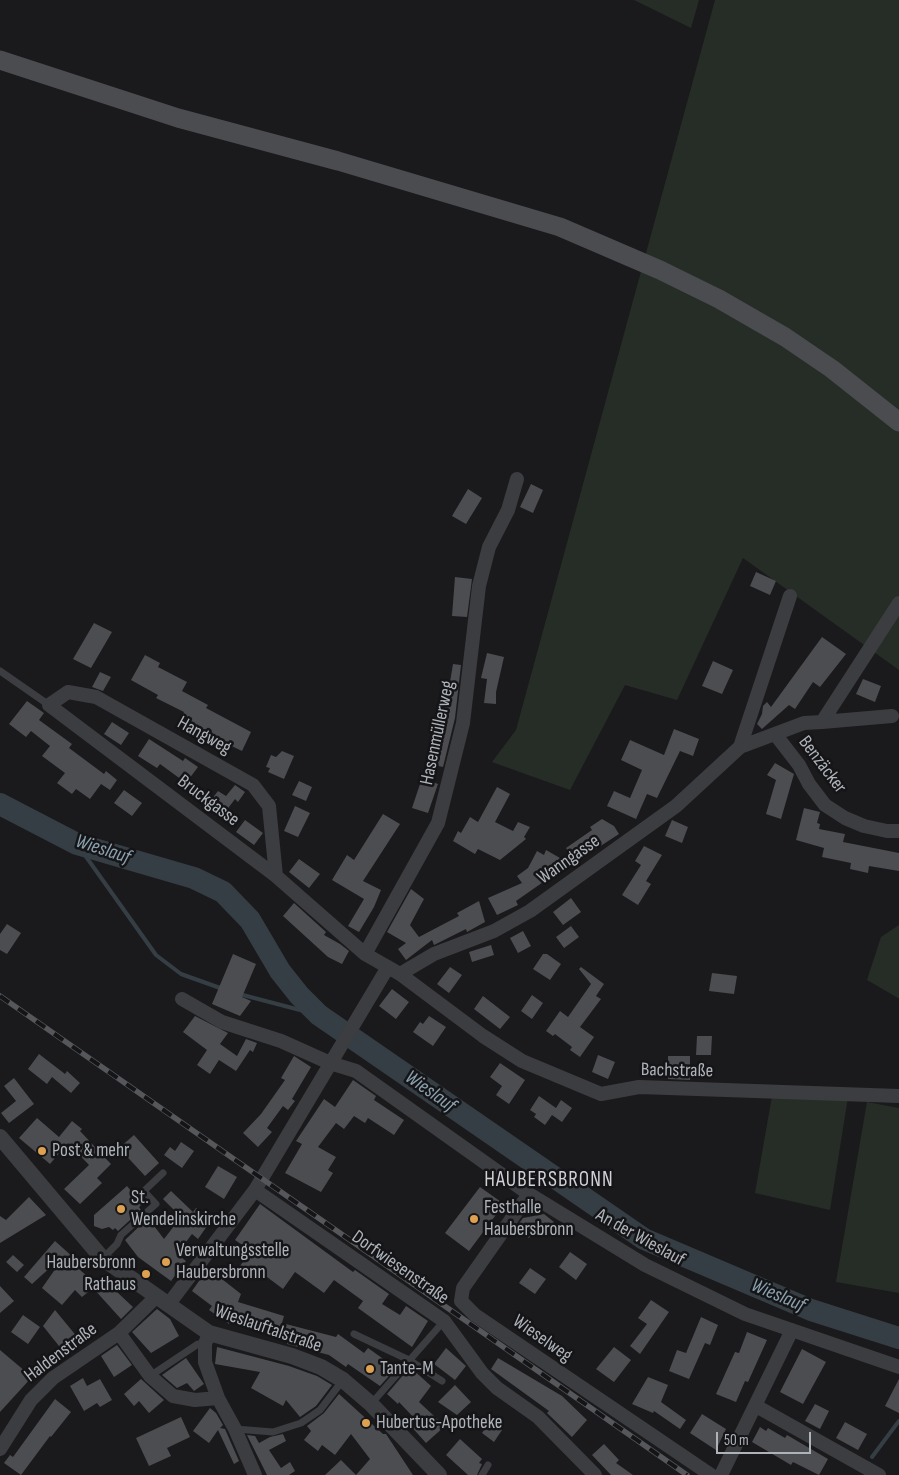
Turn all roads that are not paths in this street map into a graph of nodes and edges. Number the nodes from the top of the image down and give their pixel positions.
1 (0, 60) edge
2 (899, 422) edge
3 (517, 479) dead end
4 (790, 596) dead end
5 (899, 603) edge
6 (0, 671) edge
7 (49, 705) junction
8 (892, 716) dead end
9 (822, 722) junction
10 (775, 734) junction
11 (740, 747) junction
12 (899, 831) edge
13 (276, 876) junction
14 (366, 954) junction
15 (394, 971) junction
16 (182, 999) dead end
17 (333, 1058) junction
18 (899, 1096) edge
19 (0, 1138) edge
20 (163, 1173) dead end
21 (255, 1190) junction
22 (529, 1194) junction
23 (102, 1258) junction
24 (162, 1301) junction
25 (444, 1321) junction
26 (792, 1330) junction
27 (119, 1333) junction
28 (354, 1334) dead end
29 (207, 1338) junction
30 (409, 1360) junction
31 (899, 1367) edge
32 (150, 1376) junction
33 (343, 1380) junction
34 (442, 1381) dead end
35 (218, 1398) junction
36 (371, 1404) junction
37 (756, 1406) junction
38 (235, 1429) junction
39 (0, 1449) edge
40 (488, 1465) dead end
41 (255, 1475) edge
42 (439, 1475) edge
43 (482, 1475) edge
44 (595, 1475) edge
45 (711, 1475) edge
46 (721, 1475) edge
47 (879, 1475) edge

1 - 2 main road
3 - 14 street, Hasenmüllerweg
4 - 11 street, Wanngasse
5 - 9 street
6 - 7 lane, Bruckgasse
7 - 13 street, Bruckgasse
7 - 13 street, Hangweg
8 - 9 street, Wanngasse
9 - 10 street, Wanngasse
10 - 11 street, Wanngasse
10 - 12 street, Benzäcker
11 - 15 street, Wanngasse
13 - 14 street, Bruckgasse
14 - 15 street, Bruckgasse
15 - 17 street
15 - 18 street, Bachstraße
16 - 17 street
17 - 21 street
17 - 22 street, An der Wieslauf
19 - 23 street, Wieslauftalstraße
20 - 23 lane
21 - 24 street
21 - 25 street, Dorfwiesenstraße
22 - 26 street, An der Wieslauf
22 - 45 street, Wieselweg
23 - 24 street, Wieslauftalstraße
24 - 27 street, Haldenstraße
24 - 29 street, Wieslauftalstraße
25 - 30 lane
25 - 44 street, Dorfwiesenstraße
26 - 31 street, An der Wieslauf
26 - 37 street
27 - 32 street
27 - 39 street, Haldenstraße
28 - 30 lane
29 - 32 lane
29 - 33 street, Wieslauftalstraße
29 - 35 street
30 - 34 lane
30 - 36 lane
32 - 35 street
33 - 36 street, Wieslauftalstraße
33 - 38 lane
35 - 38 street
36 - 42 street, Wieslauftalstraße
37 - 46 street
37 - 47 street
38 - 41 street
40 - 43 lane

